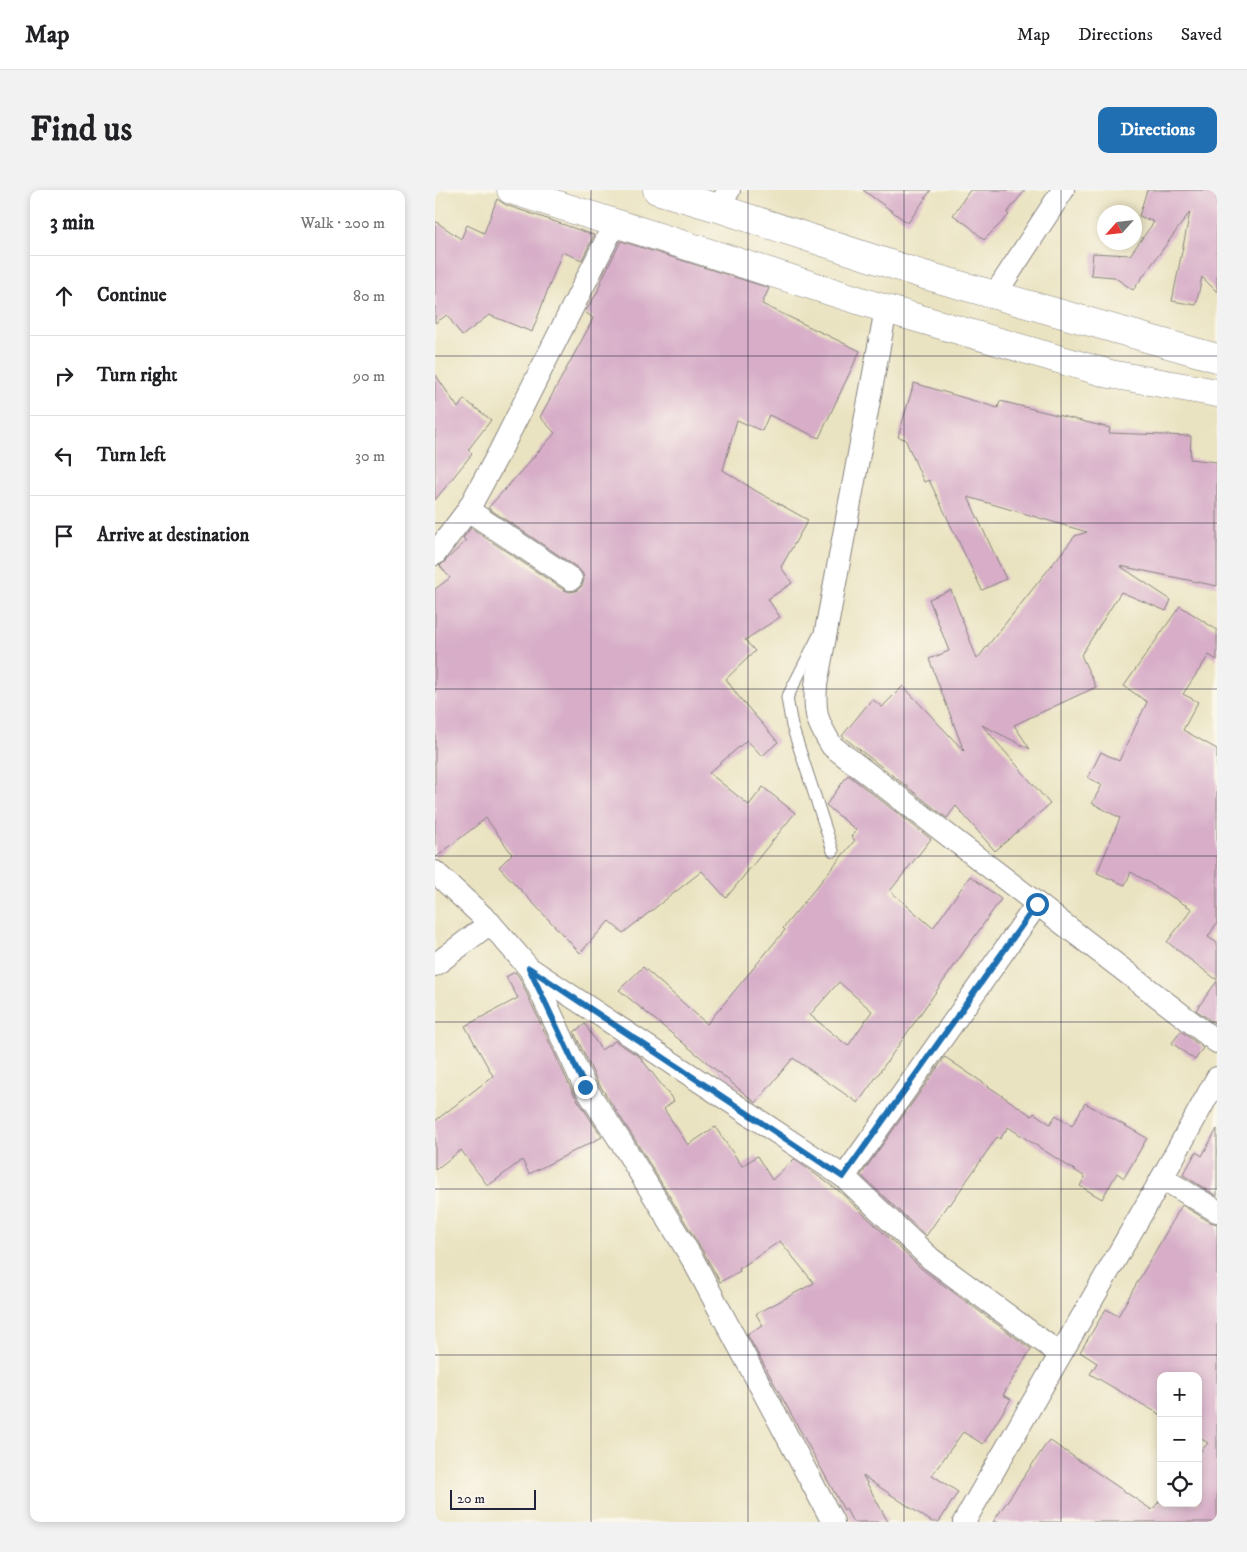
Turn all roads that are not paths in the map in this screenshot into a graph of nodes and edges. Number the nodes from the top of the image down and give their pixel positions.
1 (511, 190) edge
2 (657, 190) edge
3 (1063, 190) edge
4 (723, 199) edge
5 (615, 223) junction
6 (994, 296) junction
7 (886, 309) junction
8 (1217, 358) edge
9 (1217, 393) edge
10 (468, 510) junction
11 (435, 554) edge
12 (571, 579) dead end
13 (829, 615) junction
14 (833, 851) dead end
15 (435, 872) edge
16 (1037, 904) junction
17 (490, 923) junction
18 (435, 965) edge
19 (529, 968) junction
20 (1217, 1042) edge
21 (1217, 1078) edge
22 (843, 1177) junction
23 (1162, 1178) junction
24 (1217, 1211) edge
25 (1060, 1354) junction
26 (833, 1522) edge
27 (964, 1522) edge

1 - 5 street
2 - 4 street
3 - 6 street
4 - 6 street
5 - 7 street
5 - 10 street
6 - 8 street
7 - 9 street
7 - 13 street
10 - 11 street
10 - 12 street
13 - 14 lane
13 - 16 street
15 - 17 street
16 - 20 street
16 - 22 street
17 - 18 street
17 - 19 street
19 - 22 street
19 - 26 street
21 - 23 street
22 - 25 street
23 - 24 street
23 - 25 street
25 - 27 street

